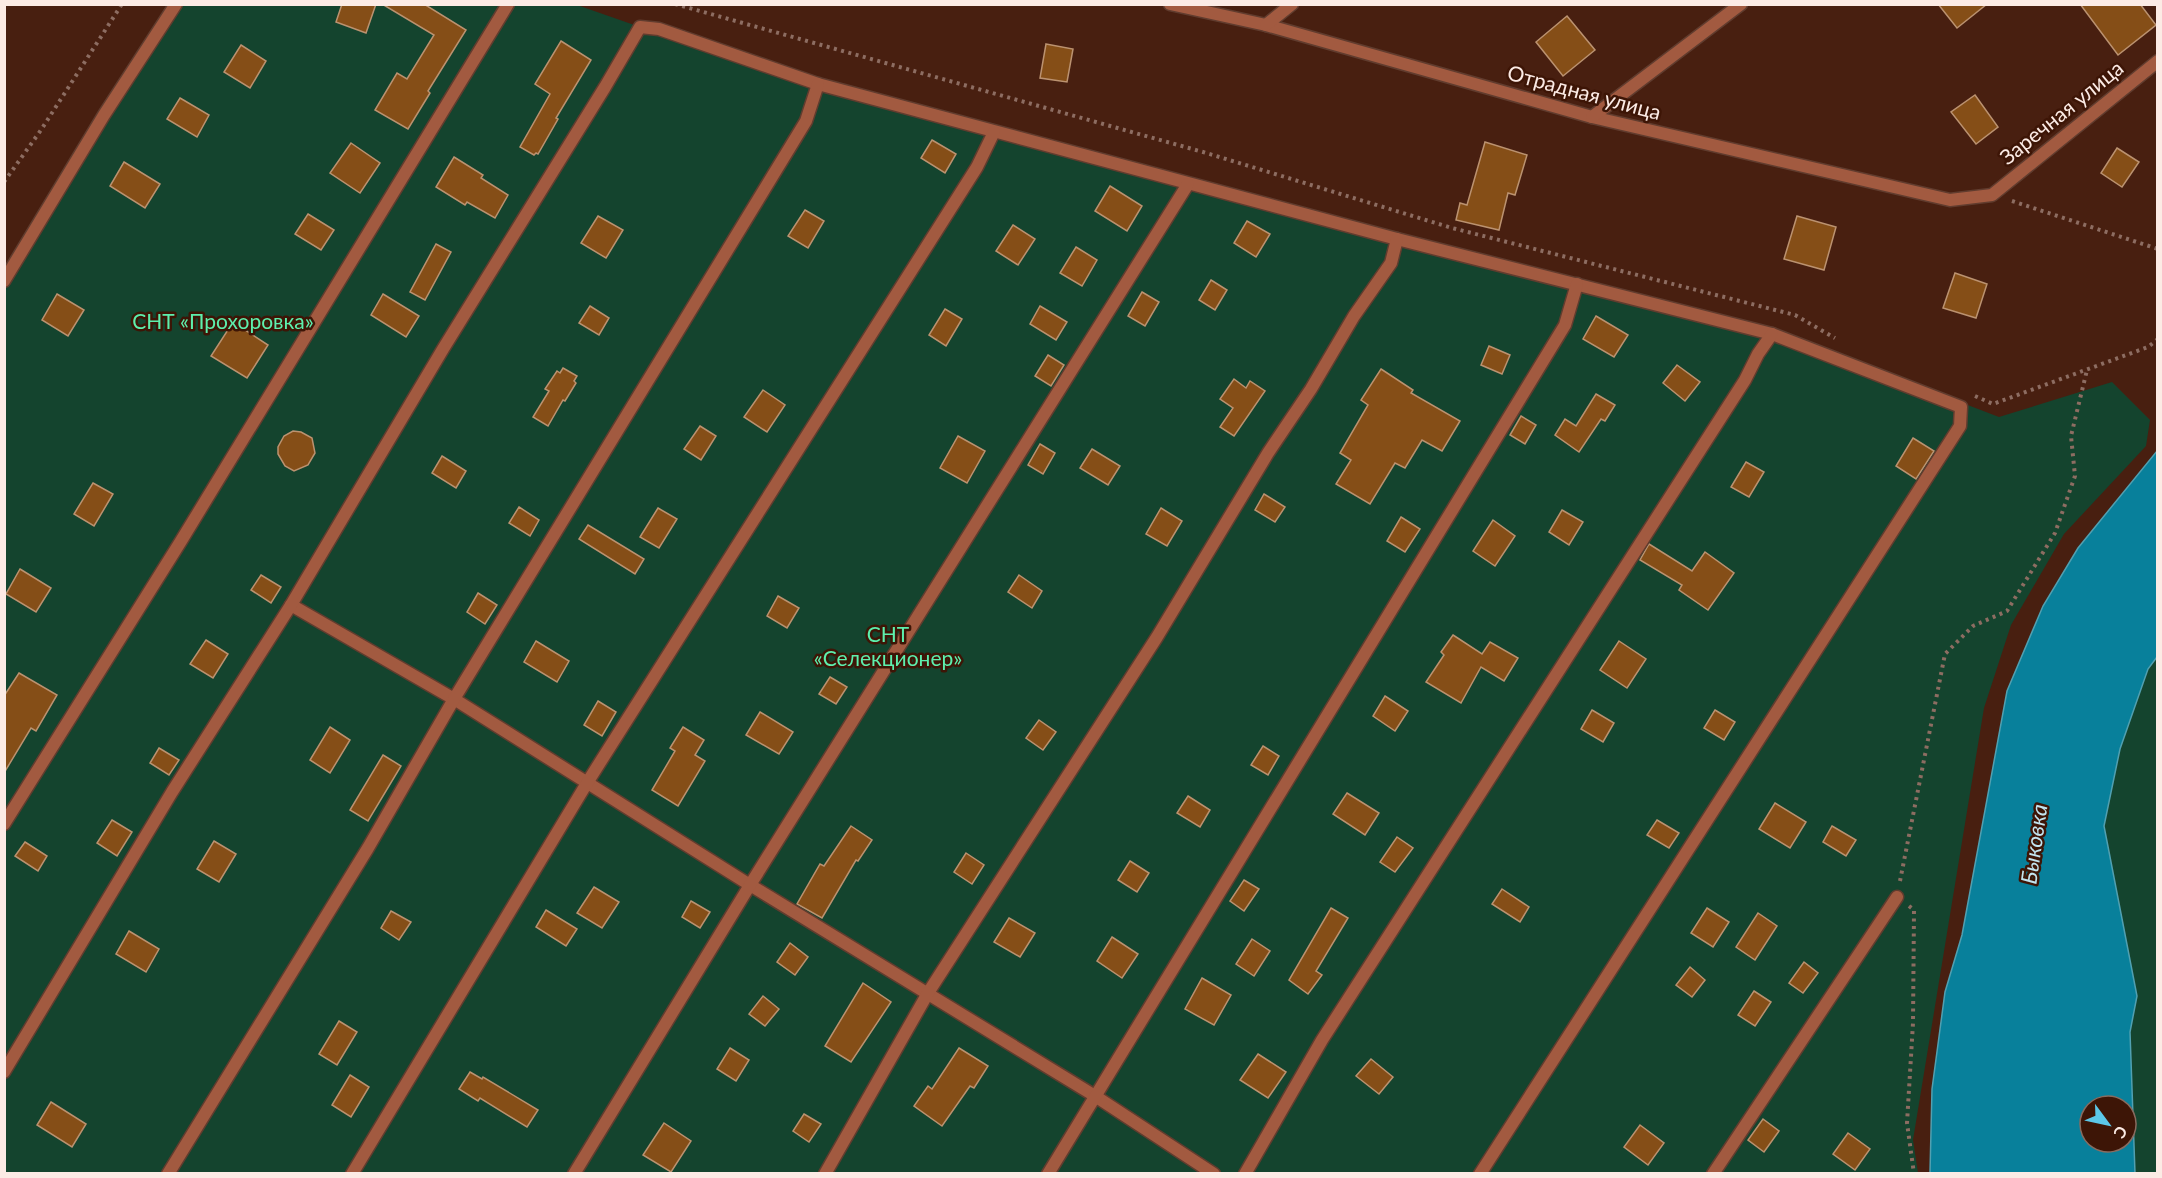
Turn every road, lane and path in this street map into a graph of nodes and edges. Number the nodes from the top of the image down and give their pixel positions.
1 (123, 4) edge
2 (176, 4) edge
3 (508, 4) edge
4 (675, 4) edge
5 (1170, 4) edge
6 (1292, 4) edge
7 (1741, 4) edge
8 (1266, 25) junction
9 (2157, 61) edge
10 (818, 84) junction
11 (1592, 117) junction
12 (994, 132) junction
13 (4, 182) edge
14 (1188, 184) junction
15 (1992, 195) junction
16 (1397, 239) junction
17 (2157, 249) edge
18 (4, 281) edge
19 (1577, 284) junction
20 (1772, 334) junction
21 (2157, 339) edge
22 (1845, 343) dead end
23 (2087, 369) junction
24 (1974, 396) dead end
25 (291, 605) junction
26 (454, 699) junction
27 (587, 783) junction
28 (4, 824) edge
29 (750, 885) junction
30 (1897, 897) junction
31 (928, 993) junction
32 (4, 1072) edge
33 (1095, 1096) junction
34 (168, 1173) edge
35 (352, 1173) edge
36 (574, 1173) edge
37 (825, 1173) edge
38 (1048, 1173) edge
39 (1214, 1173) edge
40 (1245, 1173) edge
41 (1480, 1173) edge
42 (1713, 1173) edge
43 (1914, 1173) edge

1 - 13 path
2 - 18 lane
3 - 28 lane
4 - 22 path
5 - 8 lane, Отрадная улица
6 - 8 lane
7 - 11 lane
8 - 11 lane, Отрадная улица
9 - 15 lane, Заречная улица
10 - 12 lane
10 - 25 lane
10 - 26 lane
11 - 15 lane, Отрадная улица
12 - 14 lane
12 - 27 lane
14 - 16 lane
14 - 29 lane
15 - 17 path
16 - 19 lane
16 - 31 lane
19 - 20 lane
19 - 33 lane
20 - 40 lane
20 - 41 lane
21 - 23 path
23 - 24 path
23 - 30 path
25 - 26 lane
25 - 32 lane
26 - 27 lane
26 - 34 lane
27 - 29 lane
27 - 35 lane
29 - 31 lane
29 - 36 lane
30 - 42 lane
30 - 43 path
31 - 33 lane
31 - 37 lane
33 - 38 lane
33 - 39 lane

